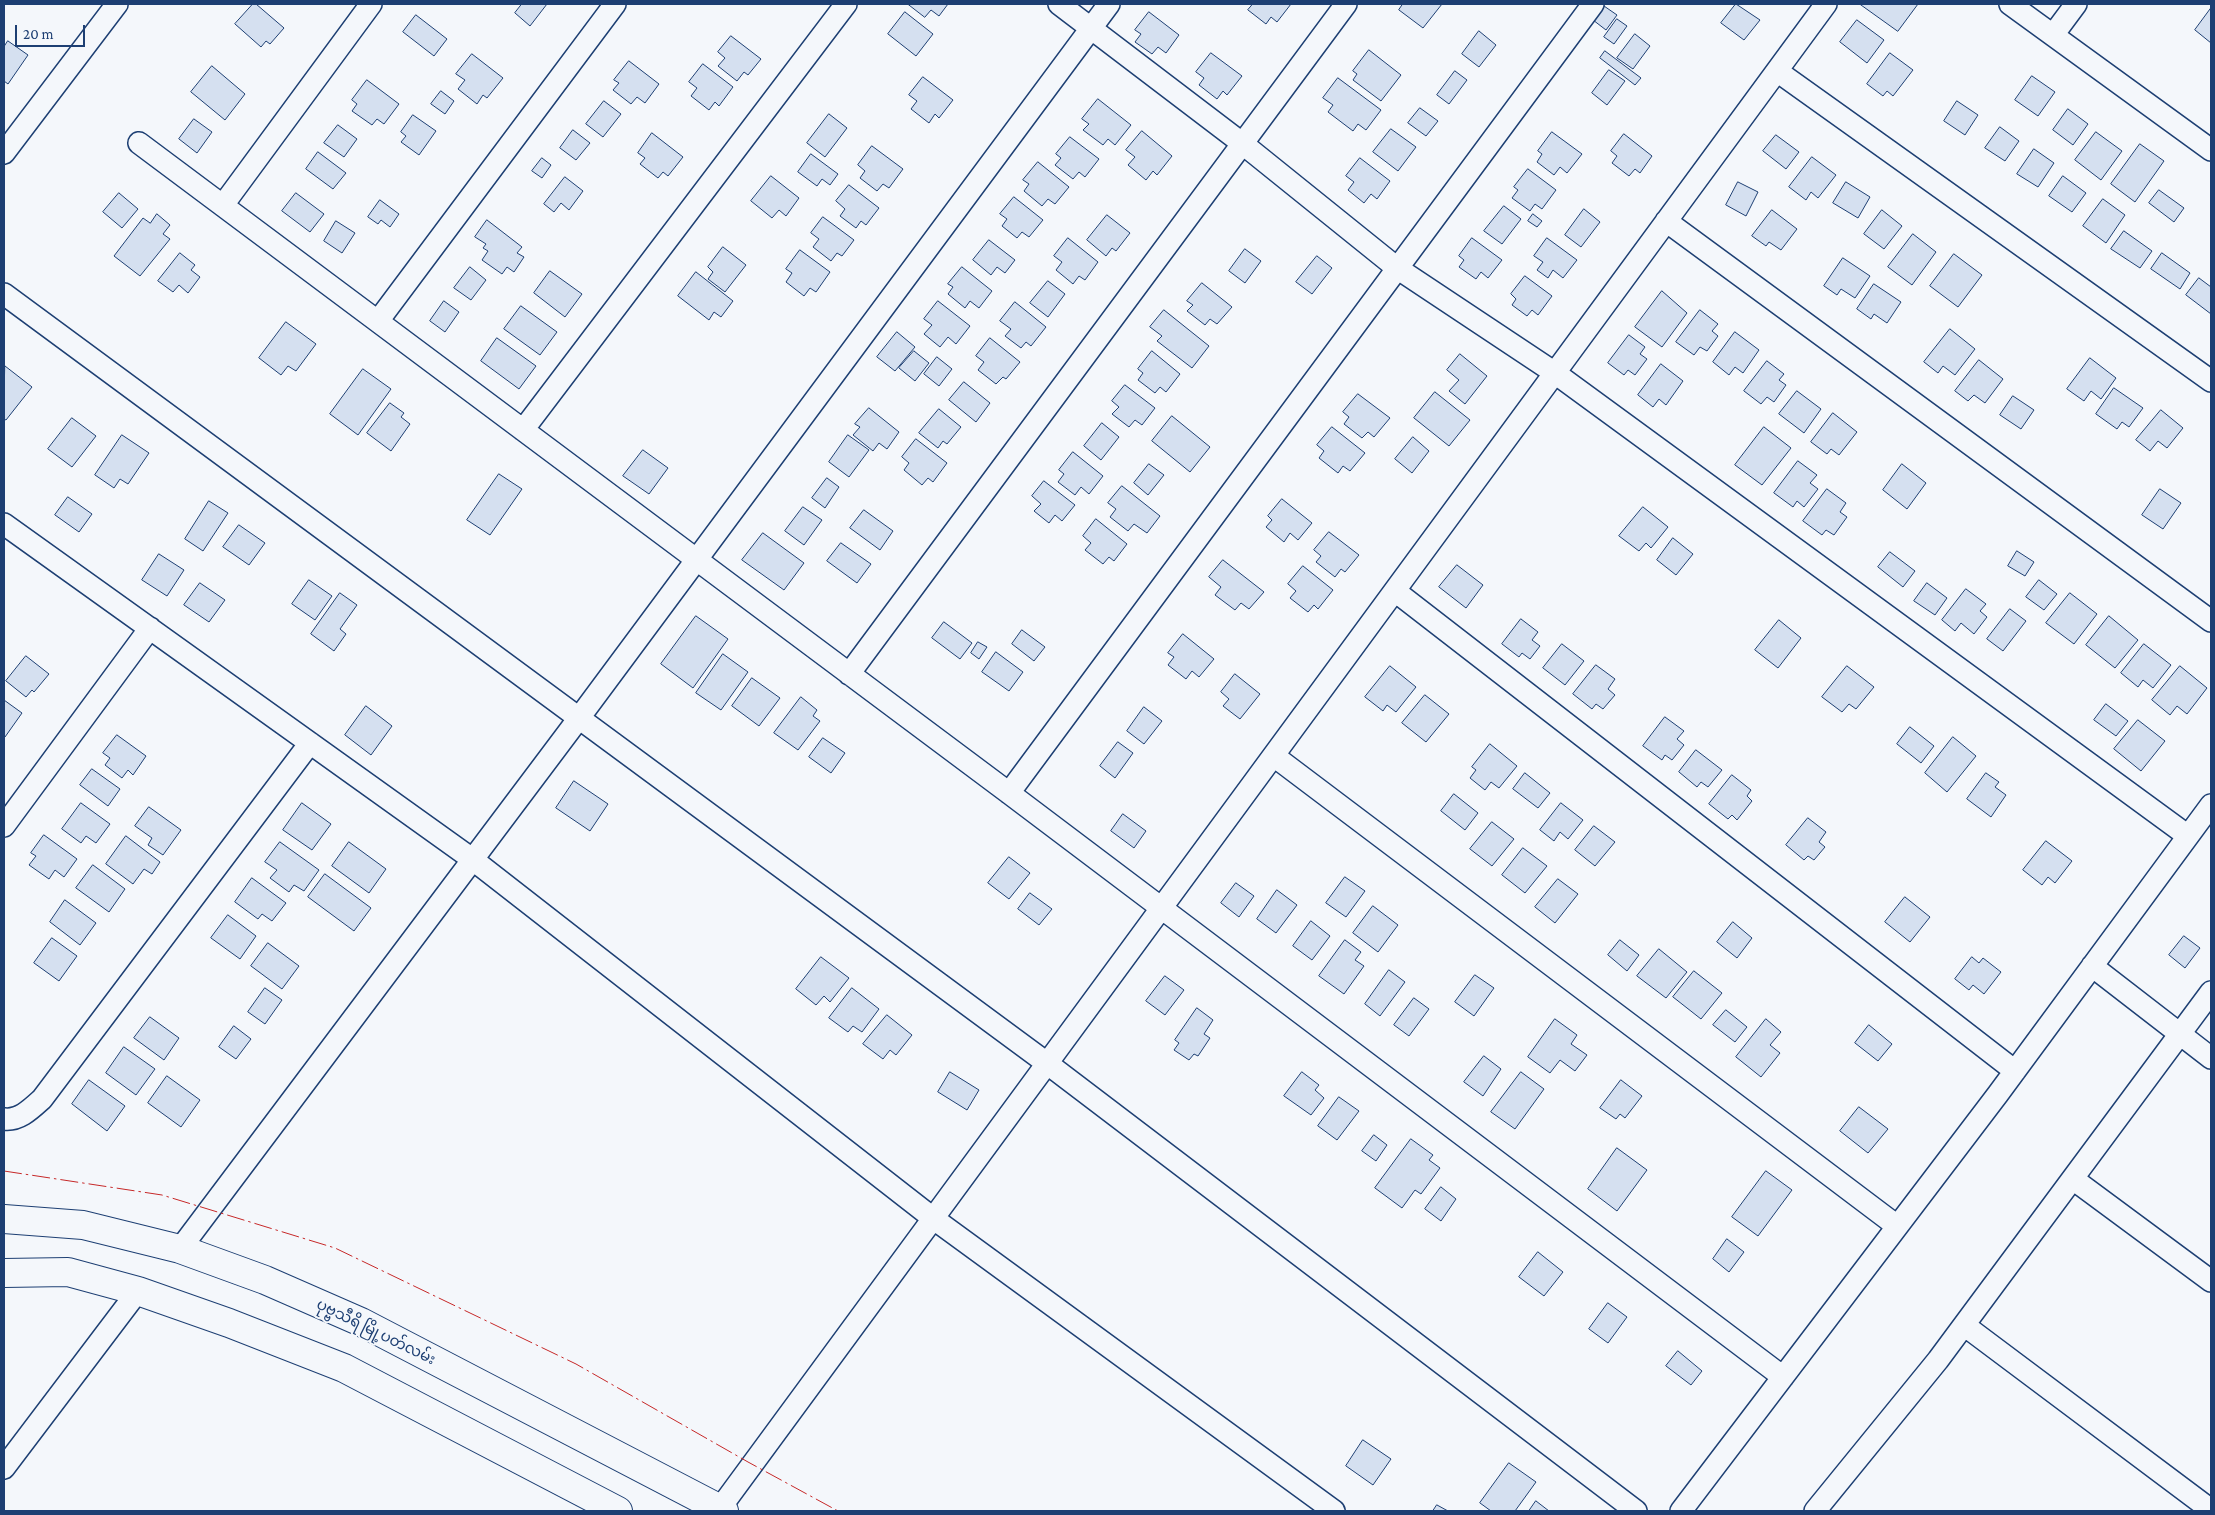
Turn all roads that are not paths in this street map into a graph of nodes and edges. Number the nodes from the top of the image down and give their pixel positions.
1 (117, 4) edge
2 (371, 4) edge
3 (614, 4) edge
4 (846, 4) edge
5 (1059, 4) edge
6 (1109, 4) edge
7 (1346, 4) edge
8 (1593, 4) edge
9 (1826, 4) edge
10 (2010, 4) edge
11 (2076, 4) edge
12 (1093, 28) junction
13 (2053, 35) junction
14 (1777, 71) junction
15 (139, 143) dead end
16 (1243, 144) junction
17 (2210, 145) edge
18 (4, 153) edge
19 (223, 206) junction
20 (1666, 221) junction
21 (1397, 268) junction
22 (4, 294) edge
23 (378, 322) junction
24 (1555, 373) junction
25 (2211, 381) edge
26 (523, 430) junction
27 (4, 524) edge
28 (696, 560) junction
29 (1395, 591) junction
30 (2211, 621) edge
31 (150, 628) junction
32 (849, 674) junction
33 (579, 718) junction
34 (310, 743) junction
35 (1274, 756) junction
36 (1009, 793) junction
37 (2211, 807) edge
38 (4, 826) edge
39 (2188, 836) junction
40 (472, 859) junction
41 (1162, 908) junction
42 (2092, 966) junction
43 (2211, 992) edge
44 (2179, 1035) junction
45 (2211, 1058) edge
46 (1048, 1064) junction
47 (2015, 1071) junction
48 (4, 1119) edge
49 (2073, 1179) junction
50 (4, 1219) edge
51 (934, 1219) junction
52 (1897, 1226) junction
53 (180, 1248) junction
54 (4, 1273) edge
55 (2211, 1281) edge
56 (138, 1292) junction
57 (1964, 1325) junction
58 (1783, 1376) junction
59 (4, 1468) edge
60 (721, 1510) edge
61 (2211, 1510) edge
62 (618, 1511) edge
63 (1334, 1511) edge
64 (1636, 1511) edge
65 (1680, 1511) edge
66 (1815, 1511) edge

1 - 18 street
2 - 19 street
3 - 23 street
4 - 26 street
5 - 12 street
6 - 12 street
7 - 16 street
8 - 21 street
9 - 14 street
10 - 13 street
11 - 13 street
12 - 16 street
12 - 28 street
13 - 17 street
14 - 20 street
14 - 25 street
15 - 19 street
16 - 21 street
16 - 32 street
19 - 23 street
20 - 24 street
20 - 30 street
21 - 24 street
21 - 36 street
22 - 33 street
23 - 26 street
24 - 29 street
24 - 39 street
26 - 28 street
27 - 31 street
28 - 32 street
28 - 33 street
29 - 35 street
29 - 47 street
31 - 34 street
31 - 38 street
32 - 36 street
33 - 40 street
33 - 46 street
34 - 40 street
34 - 48 street
35 - 41 street
35 - 52 street
36 - 41 street
37 - 39 street
39 - 42 street
40 - 51 street
40 - 53 street
41 - 46 street
41 - 58 street
42 - 44 street
42 - 47 street
43 - 44 street
44 - 45 street
44 - 49 street
46 - 51 street
46 - 64 street
47 - 52 street
49 - 55 street
49 - 57 street
50 - 53 main road, ပုဗ္ဗသီရိ မြို့ပတ်လမ်း
51 - 60 street
51 - 63 street
52 - 58 street
53 - 60 main road, ပုဗ္ဗသီရိ မြို့ပတ်လမ်း
54 - 56 main road
56 - 59 street
56 - 62 main road
57 - 61 street
57 - 66 street
58 - 65 street

